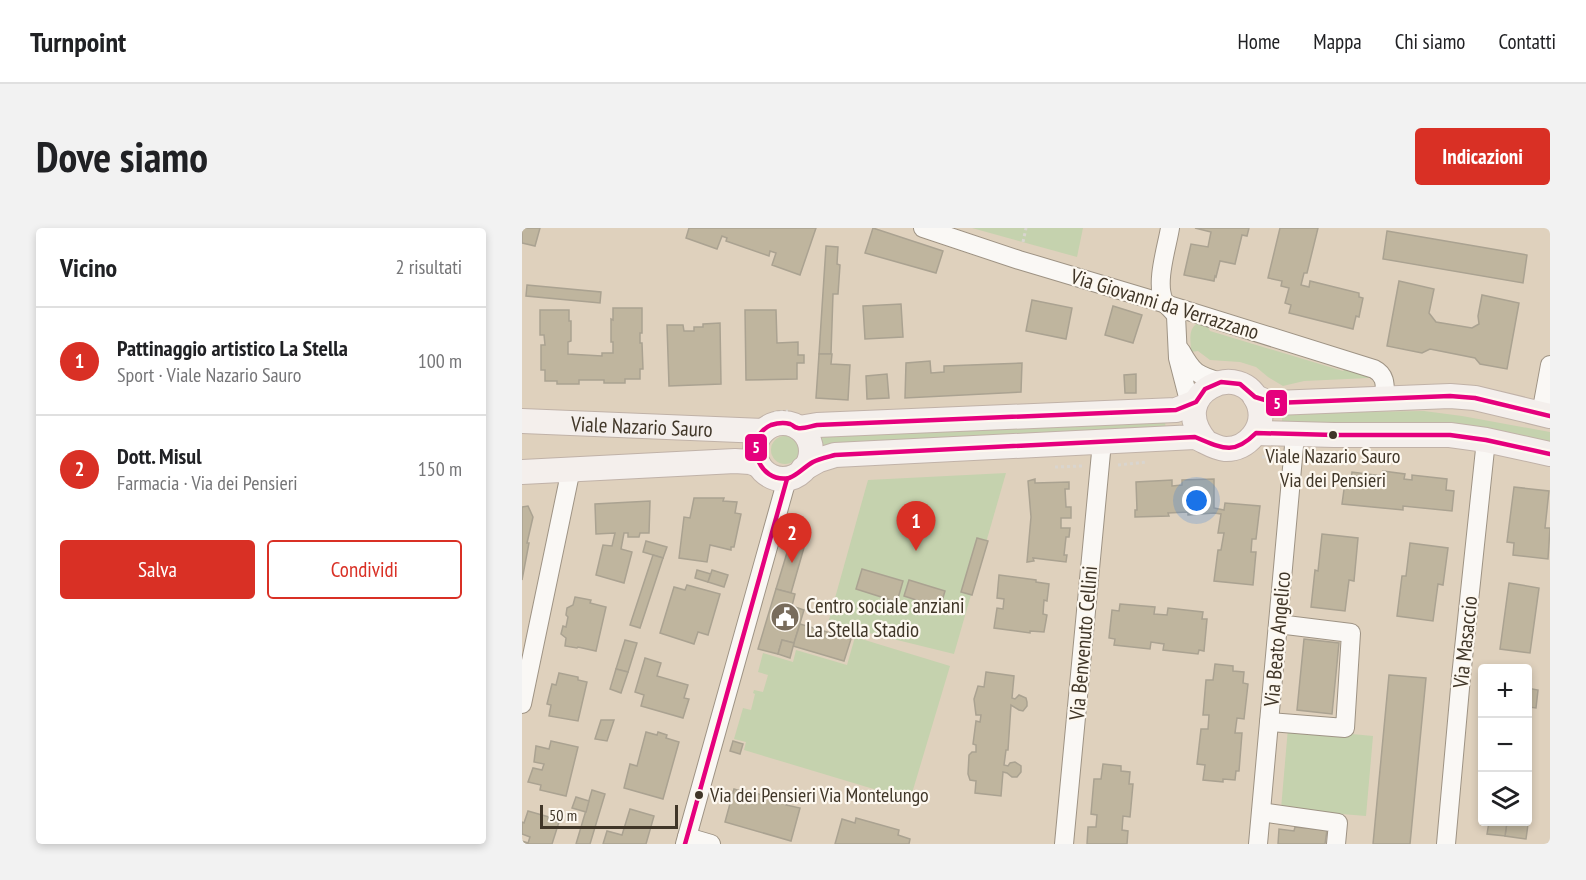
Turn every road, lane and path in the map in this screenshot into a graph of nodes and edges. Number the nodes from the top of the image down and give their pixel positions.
1 (923, 228) edge
2 (1170, 228) edge
3 (1023, 243) edge
4 (1165, 303) junction
5 (1177, 344) junction
6 (1550, 365) edge
7 (1221, 382) junction
8 (1255, 397) junction
9 (1385, 398) junction
10 (1196, 402) junction
11 (1546, 415) edge
12 (522, 421) edge
13 (799, 428) junction
14 (763, 431) junction
15 (1256, 432) junction
16 (1295, 435) junction
17 (1486, 440) junction
18 (1206, 441) junction
19 (1102, 442) junction
20 (1550, 454) edge
21 (759, 465) junction
22 (1084, 466) dead end
23 (1049, 467) dead end
24 (571, 469) junction
25 (522, 472) edge
26 (795, 474) junction
27 (1278, 624) junction
28 (522, 704) edge
29 (1269, 722) junction
30 (1261, 812) junction
31 (686, 841) edge
32 (711, 844) edge
33 (1064, 844) edge
34 (1258, 844) edge
35 (1336, 844) edge
36 (1446, 844) edge

1 - 3 street, Via Giovanni da Verrazzano
2 - 4 street
3 - 4 street, Via Giovanni da Verrazzano
4 - 5 street
4 - 9 street, Via Giovanni da Verrazzano
5 - 7 street
5 - 10 street
6 - 11 street
7 - 8 main road
7 - 10 main road
8 - 9 main road
8 - 15 main road
9 - 11 main road
10 - 13 main road
10 - 18 main road
12 - 14 main road, Viale Nazario Sauro
13 - 14 main road
13 - 26 main road
14 - 21 main road
15 - 16 main road
15 - 18 main road
16 - 17 main road
16 - 27 street, Via Beato Angelico
17 - 20 main road
17 - 36 street, Via Masaccio
18 - 19 main road
19 - 26 main road
19 - 33 street, Via Benvenuto Cellini
21 - 24 main road, Viale Nazario Sauro
21 - 26 main road
22 - 23 path
24 - 25 main road, Viale Nazario Sauro
24 - 28 street
26 - 31 street
27 - 29 street, Via Beato Angelico
27 - 29 street
29 - 30 street, Via Beato Angelico
30 - 34 street, Via Beato Angelico
30 - 35 street
31 - 32 street

